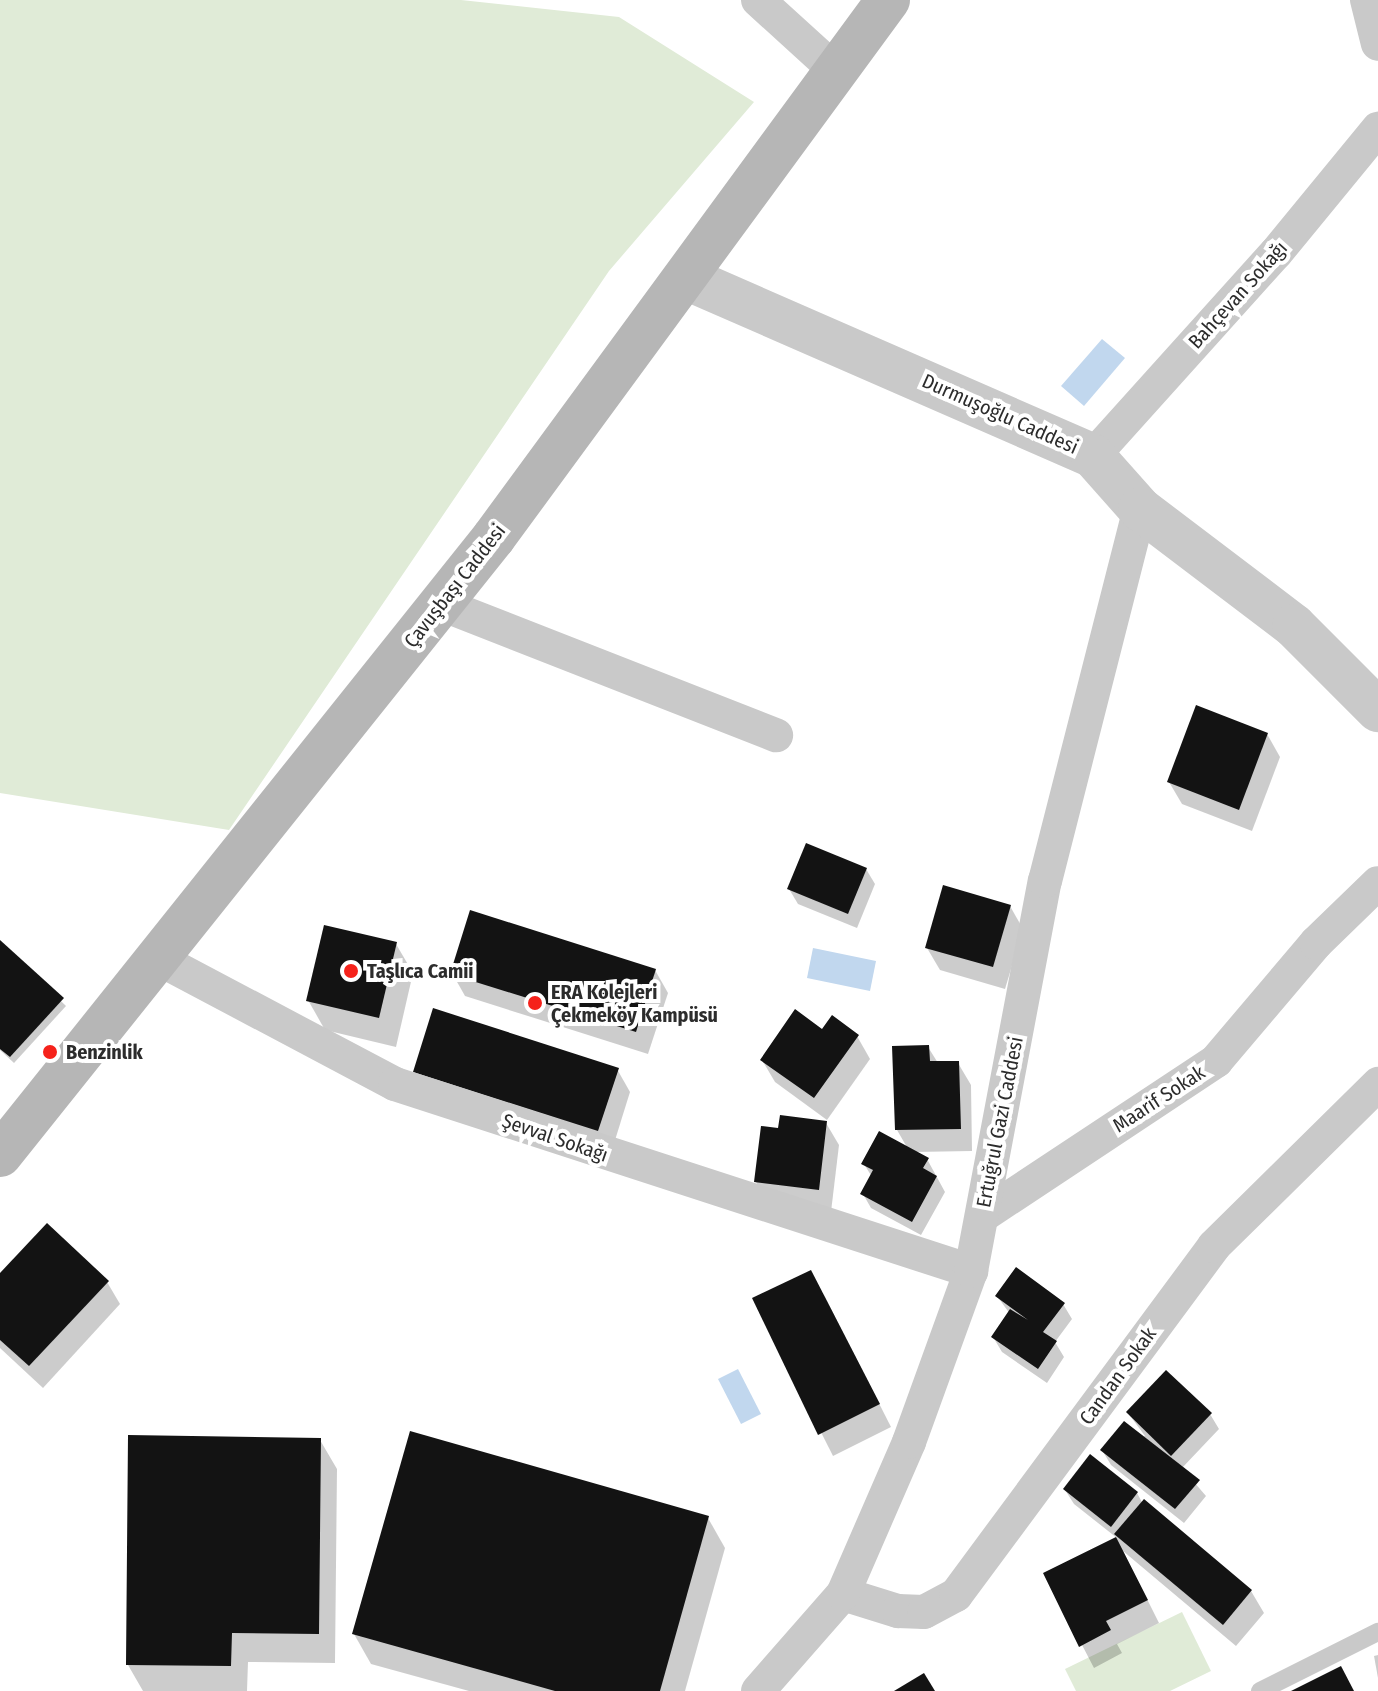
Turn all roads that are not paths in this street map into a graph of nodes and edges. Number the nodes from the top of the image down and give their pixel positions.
1 (758, 0) edge
2 (888, 0) edge
3 (1367, 0) edge
4 (1378, 44) edge
5 (836, 71) junction
6 (1378, 129) edge
7 (686, 278) junction
8 (1093, 456) junction
9 (1140, 509) junction
10 (441, 604) junction
11 (1378, 710) edge
12 (776, 735) dead end
13 (1378, 883) edge
14 (157, 958) junction
15 (1378, 1084) edge
16 (0, 1155) edge
17 (982, 1216) junction
18 (971, 1271) junction
19 (843, 1594) junction
20 (1378, 1632) edge
21 (758, 1691) edge
22 (1260, 1691) edge

1 - 5 street
2 - 5 main road, Çavuşbaşı Caddesi
3 - 4 street
5 - 7 main road, Çavuşbaşı Caddesi
6 - 8 street, Bahçevan Sokağı
7 - 8 street, Durmuşoğlu Caddesi
7 - 10 main road, Çavuşbaşı Caddesi
8 - 9 street, Durmuşoğlu Caddesi
9 - 11 street, Durmuşoğlu Caddesi
9 - 17 street, Ertuğrul Gazi Caddesi
10 - 12 street
10 - 14 main road, Çavuşbaşı Caddesi
13 - 17 street, Maarif Sokak
14 - 16 main road, Çavuşbaşı Caddesi
14 - 18 street, Şevval Sokağı
15 - 19 street, Candan Sokak
17 - 18 street, Ertuğrul Gazi Caddesi
18 - 19 street, Ertuğrul Gazi Caddesi
19 - 21 street, Ertuğrul Gazi Caddesi
20 - 22 lane

